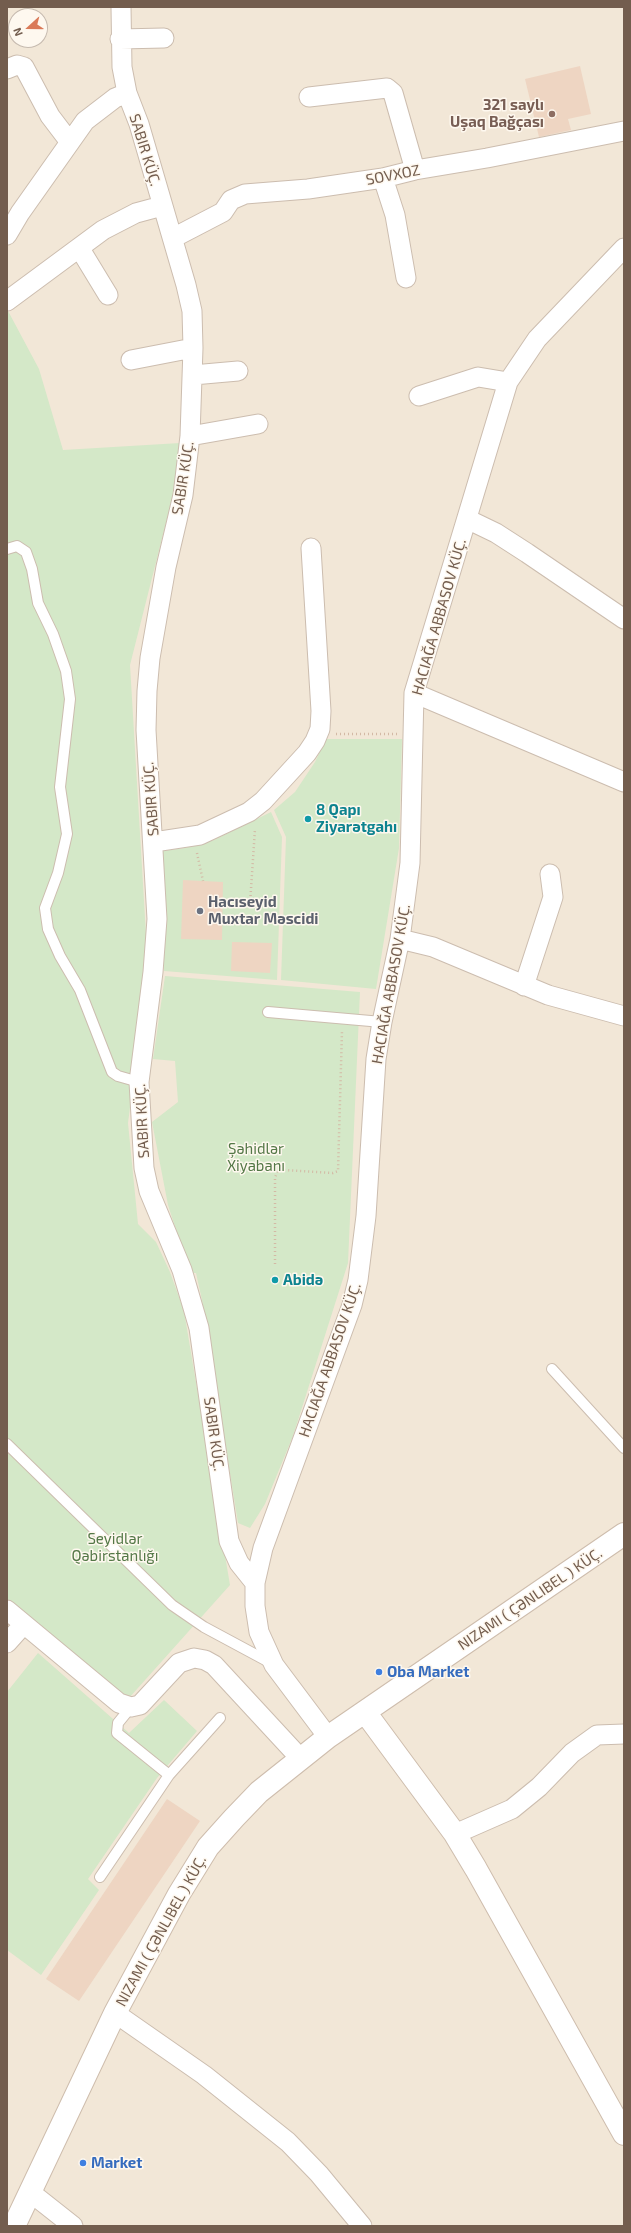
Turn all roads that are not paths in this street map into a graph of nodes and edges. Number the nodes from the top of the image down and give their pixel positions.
1 (121, 7) edge
2 (164, 38) dead end
3 (120, 39) junction
4 (7, 69) edge
5 (127, 93) junction
6 (309, 97) dead end
7 (624, 131) edge
8 (69, 141) junction
9 (415, 170) junction
10 (383, 178) junction
11 (162, 206) junction
12 (7, 235) edge
13 (173, 238) junction
14 (624, 248) edge
15 (80, 249) junction
16 (406, 278) dead end
17 (108, 295) dead end
18 (7, 301) edge
19 (193, 348) junction
20 (132, 360) dead end
21 (238, 371) dead end
22 (193, 375) junction
23 (508, 382) junction
24 (418, 396) dead end
25 (258, 424) dead end
26 (190, 436) junction
27 (467, 519) junction
28 (7, 548) edge
29 (311, 548) dead end
30 (624, 620) edge
31 (414, 693) junction
32 (624, 782) edge
33 (154, 842) junction
34 (550, 874) dead end
35 (400, 938) junction
36 (524, 986) junction
37 (268, 1012) dead end
38 (624, 1016) edge
39 (382, 1022) junction
40 (139, 1082) junction
41 (552, 1369) dead end
42 (7, 1444) edge
43 (624, 1448) edge
44 (624, 1534) edge
45 (255, 1583) junction
46 (7, 1610) edge
47 (24, 1624) junction
48 (7, 1643) edge
49 (274, 1665) junction
50 (131, 1707) junction
51 (365, 1712) junction
52 (220, 1718) dead end
53 (624, 1734) edge
54 (328, 1737) junction
55 (300, 1758) junction
56 (169, 1775) junction
57 (455, 1834) junction
58 (100, 1877) dead end
59 (115, 2013) junction
60 (624, 2134) edge
61 (30, 2192) junction
62 (14, 2226) edge
63 (73, 2226) edge
64 (362, 2226) edge

1 - 3 street, SABIR KÜÇ.
2 - 3 street
3 - 5 street, SABIR KÜÇ.
4 - 8 street
5 - 8 street
5 - 11 street, SABIR KÜÇ.
6 - 9 street
7 - 9 street, SOVXOZ
8 - 12 street
9 - 10 street, SOVXOZ
10 - 13 street, SOVXOZ
10 - 16 street
11 - 13 street, SABIR KÜÇ.
11 - 15 street
13 - 19 street, SABIR KÜÇ.
14 - 23 street
15 - 17 street
15 - 18 street
19 - 20 street
19 - 22 street, SABIR KÜÇ.
21 - 22 street
22 - 26 street, SABIR KÜÇ.
23 - 24 street
23 - 27 street
25 - 26 street
26 - 33 street, SABIR KÜÇ.
27 - 30 street
27 - 31 street
28 - 40 lane
29 - 33 street
31 - 32 street
31 - 35 street
33 - 40 street, SABIR KÜÇ.
34 - 36 street
35 - 36 street
35 - 39 street
36 - 38 street
37 - 39 lane
39 - 45 street
40 - 45 street, SABIR KÜÇ.
41 - 43 lane
42 - 49 lane
44 - 51 main road, NIZAMI ( ÇƏNLIBEL ) KÜÇ.
45 - 49 street
46 - 47 street
47 - 48 street
47 - 50 street
49 - 54 street
50 - 55 street
50 - 56 lane
51 - 54 main road, NIZAMI ( ÇƏNLIBEL ) KÜÇ.
51 - 57 main road
52 - 56 lane
53 - 57 street
54 - 55 main road, NIZAMI ( ÇƏNLIBEL ) KÜÇ.
55 - 59 main road, NIZAMI ( ÇƏNLIBEL ) KÜÇ.
56 - 58 lane
57 - 60 main road
59 - 61 main road, NIZAMI ( ÇƏNLIBEL ) KÜÇ.
59 - 64 street
61 - 62 main road, NIZAMI ( ÇƏNLIBEL ) KÜÇ.
61 - 63 street

